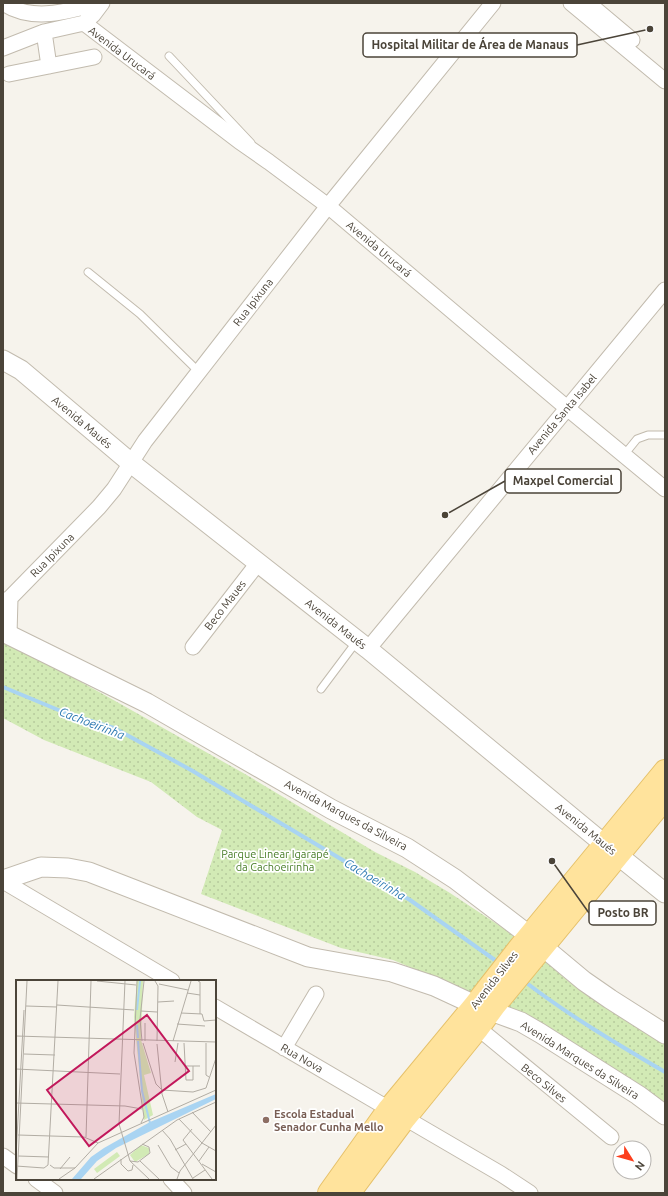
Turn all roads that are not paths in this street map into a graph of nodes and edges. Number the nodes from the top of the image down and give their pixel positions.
1 (3, 3) edge
2 (99, 3) edge
3 (102, 3) edge
4 (493, 3) edge
5 (571, 3) edge
6 (588, 3) edge
7 (84, 23) junction
8 (44, 32) junction
9 (3, 48) edge
10 (169, 56) dead end
11 (94, 57) dead end
12 (49, 66) junction
13 (665, 68) edge
14 (9, 74) dead end
15 (665, 81) edge
16 (269, 162) junction
17 (328, 206) junction
18 (88, 272) dead end
19 (665, 290) edge
20 (3, 360) edge
21 (199, 372) junction
22 (567, 408) junction
23 (665, 435) edge
24 (624, 455) junction
25 (131, 463) junction
26 (665, 489) edge
27 (258, 563) junction
28 (6, 600) edge
29 (6, 634) edge
30 (362, 645) junction
31 (192, 647) dead end
32 (321, 689) dead end
33 (665, 771) edge
34 (665, 798) edge
35 (611, 850) junction
36 (3, 880) edge
37 (665, 893) edge
38 (532, 946) junction
39 (170, 980) edge
40 (316, 994) dead end
41 (486, 1004) junction
42 (216, 1008) edge
43 (478, 1028) junction
44 (665, 1034) edge
45 (284, 1048) junction
46 (397, 1113) junction
47 (665, 1114) edge
48 (611, 1137) dead end
49 (3, 1156) edge
50 (16, 1165) edge
51 (37, 1180) edge
52 (172, 1180) edge
53 (55, 1193) edge
54 (184, 1193) edge
55 (329, 1193) edge
56 (349, 1193) edge
57 (530, 1193) edge

1 - 2 street
3 - 7 street
4 - 17 street, Rua Ipixuna
5 - 15 street
6 - 13 street
7 - 8 street
7 - 16 street, Avenida Urucará
8 - 9 street
8 - 12 street
10 - 16 lane
11 - 12 street
12 - 14 street
16 - 17 street, Avenida Urucará
17 - 21 street, Rua Ipixuna
17 - 22 street, Avenida Urucará
18 - 21 lane
19 - 22 street, Avenida Santa Isabel
20 - 25 street, Avenida Maués
21 - 25 street, Rua Ipixuna
22 - 24 street, Avenida Urucará
22 - 30 street, Avenida Santa Isabel
23 - 24 lane
24 - 26 street, Avenida Urucará
25 - 27 street, Avenida Maués
25 - 28 street, Rua Ipixuna
27 - 30 street, Avenida Maués
27 - 31 street, Beco Maues
28 - 29 street, Rua Ipixuna
29 - 38 street, Avenida Marques da Silveira
30 - 32 lane, Avenida Santa Isabel
30 - 35 street, Avenida Maués
33 - 35 main road, Avenida Silves
34 - 35 main road, Avenida Silves
35 - 37 street, Avenida Maués
35 - 38 main road, Avenida Silves
36 - 39 street
36 - 41 street, Avenida Marques da Silveira
38 - 41 main road, Avenida Silves
38 - 44 street, Avenida Marques da Silveira
40 - 45 street
41 - 43 main road, Avenida Silves
41 - 46 main road, Avenida Silves
41 - 47 street, Avenida Marques da Silveira
42 - 45 street, Rua Nova
43 - 46 main road, Avenida Silves
43 - 48 street, Beco Silves
45 - 46 street, Rua Nova
46 - 55 main road, Avenida Silves
46 - 56 main road, Avenida Silves
46 - 57 street, Rua Nova
49 - 50 street
51 - 53 street
52 - 54 street

